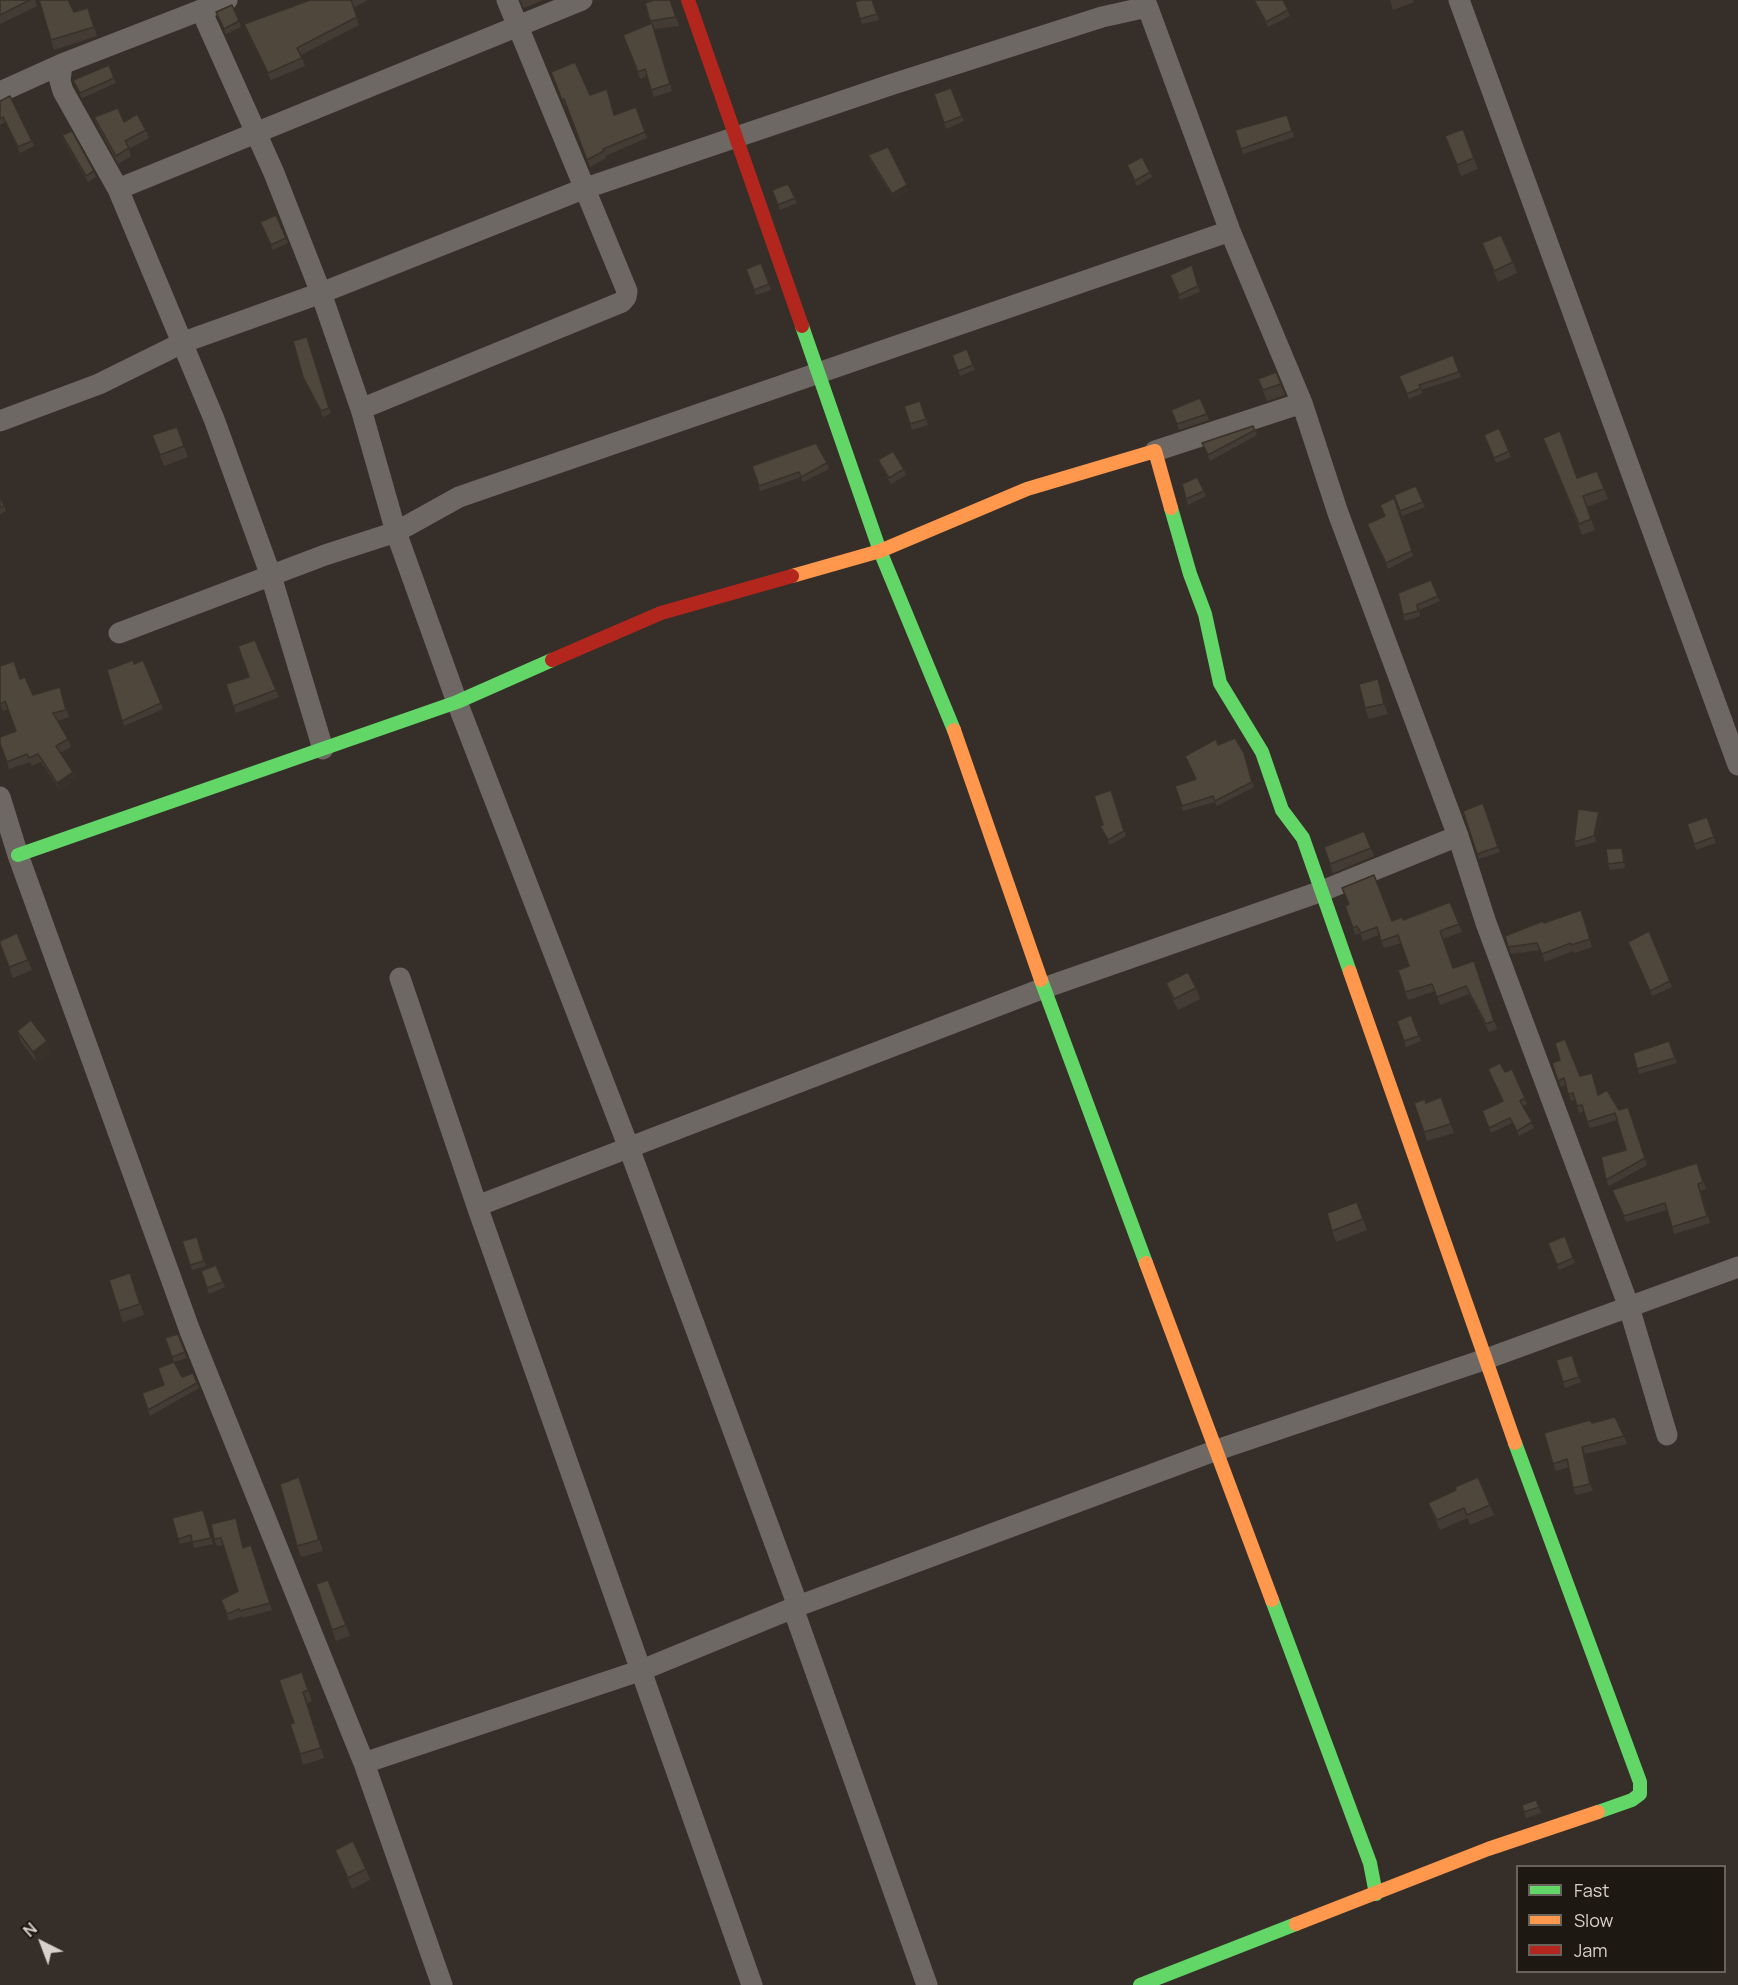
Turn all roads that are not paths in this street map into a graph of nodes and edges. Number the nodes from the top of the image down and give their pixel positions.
1 (227, 0) edge
2 (507, 0) edge
3 (582, 0) edge
4 (688, 0) edge
5 (1459, 0) edge
6 (1146, 3) edge
7 (201, 10) junction
8 (518, 26) junction
9 (62, 64) junction
10 (0, 92) edge
11 (256, 131) junction
12 (736, 138) junction
13 (118, 189) junction
14 (583, 189) junction
15 (1230, 231) junction
16 (321, 293) junction
17 (184, 342) junction
18 (820, 374) junction
19 (1302, 403) junction
20 (361, 409) junction
21 (0, 421) edge
22 (1155, 450) junction
23 (396, 532) junction
24 (880, 551) junction
25 (271, 576) junction
26 (119, 633) dead end
27 (457, 702) junction
28 (323, 749) junction
29 (1738, 765) edge
30 (0, 797) edge
31 (1458, 836) junction
32 (18, 855) junction
33 (1322, 891) junction
34 (400, 978) dead end
35 (1044, 988) junction
36 (629, 1148) junction
37 (477, 1206) junction
38 (1738, 1267) edge
39 (1629, 1307) junction
40 (1486, 1359) junction
41 (1667, 1435) dead end
42 (1217, 1450) junction
43 (796, 1607) junction
44 (642, 1670) junction
45 (364, 1762) junction
46 (1376, 1894) junction
47 (442, 1985) edge
48 (752, 1985) edge
49 (927, 1985) edge
50 (1140, 1985) edge

1 - 7 street
2 - 8 street
3 - 8 street
4 - 12 street
5 - 29 street
6 - 12 street
6 - 15 street
7 - 9 street
7 - 11 street
8 - 11 street
8 - 14 street
9 - 10 street
9 - 13 street
11 - 13 street
11 - 16 street
12 - 14 street
12 - 18 street
13 - 17 street
14 - 16 street
14 - 20 street
15 - 18 street
15 - 19 street
16 - 17 street
16 - 20 street
17 - 21 street
17 - 25 street
18 - 23 street
18 - 24 street
19 - 22 street
19 - 31 street
20 - 23 street
22 - 24 street
22 - 33 street
23 - 25 street
23 - 27 street
24 - 27 street
24 - 35 street
25 - 26 street
25 - 28 street
27 - 28 street
27 - 36 street
28 - 32 street
30 - 32 street
31 - 33 street
31 - 39 street
32 - 45 street
33 - 35 street
33 - 40 street
34 - 37 street
35 - 36 street
35 - 42 street
36 - 37 street
36 - 43 street
37 - 44 street
38 - 39 street
39 - 40 street
39 - 41 street
40 - 42 street
40 - 46 street
42 - 43 street
42 - 46 street
43 - 44 street
43 - 49 street
44 - 45 street
44 - 48 street
45 - 47 street
46 - 50 street

